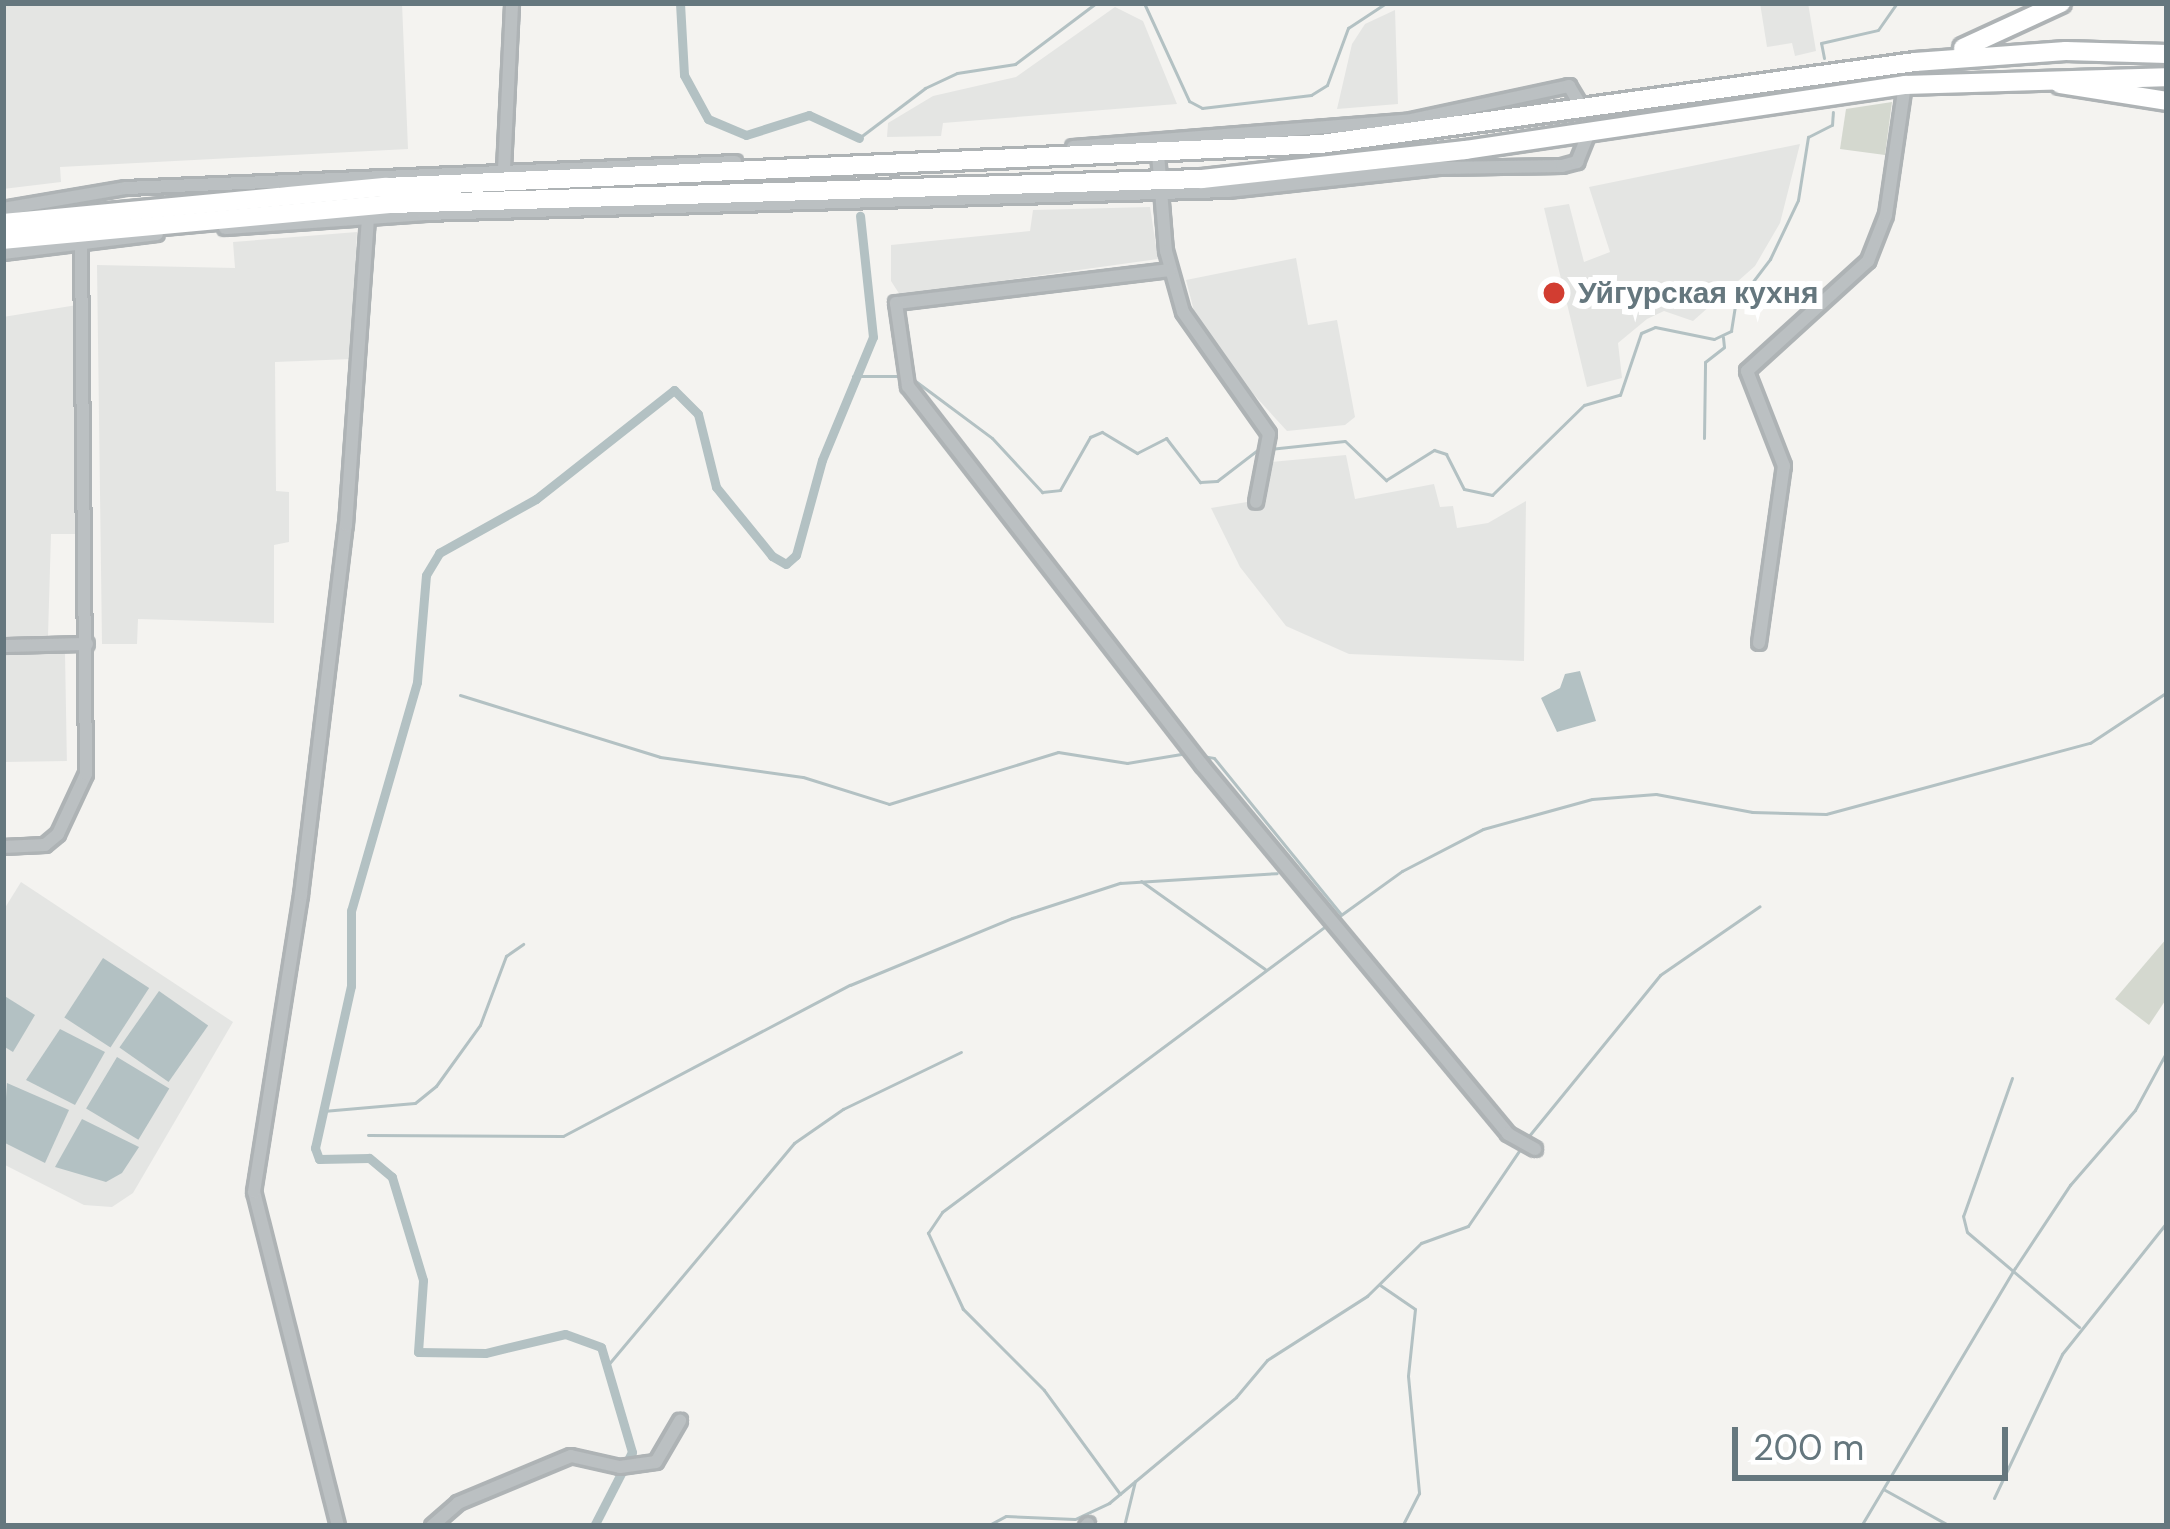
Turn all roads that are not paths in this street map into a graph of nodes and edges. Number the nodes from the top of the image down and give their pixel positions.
1 (512, 3) edge
2 (2061, 3) edge
3 (2167, 55) edge
4 (1915, 62) junction
5 (2167, 76) edge
6 (2019, 77) junction
7 (1905, 86) junction
8 (2167, 101) edge
9 (1587, 122) junction
10 (1181, 145) junction
11 (1158, 154) junction
12 (504, 169) junction
13 (1159, 187) junction
14 (3, 209) edge
15 (368, 218) junction
16 (3, 223) edge
17 (3, 240) edge
18 (81, 243) junction
19 (3, 253) edge
20 (1170, 269) junction
21 (1256, 502) dead end
22 (1759, 643) dead end
23 (87, 644) junction
24 (3, 646) edge
25 (3, 847) edge
26 (1535, 1148) dead end
27 (680, 1421) dead end
28 (338, 1526) edge
29 (432, 1526) edge

1 - 12 street
2 - 4 highway
3 - 4 highway
4 - 9 highway
5 - 6 highway
6 - 7 highway
6 - 8 highway
7 - 9 highway
7 - 22 street
9 - 10 highway
9 - 10 street
9 - 13 highway
9 - 13 street
10 - 11 highway
10 - 12 street
11 - 13 street
11 - 16 highway
12 - 14 street
13 - 15 street
13 - 17 highway
13 - 20 street
15 - 18 street
15 - 28 street
18 - 19 street
18 - 23 street
20 - 21 street
20 - 26 street
23 - 24 street
23 - 25 street
27 - 29 street

